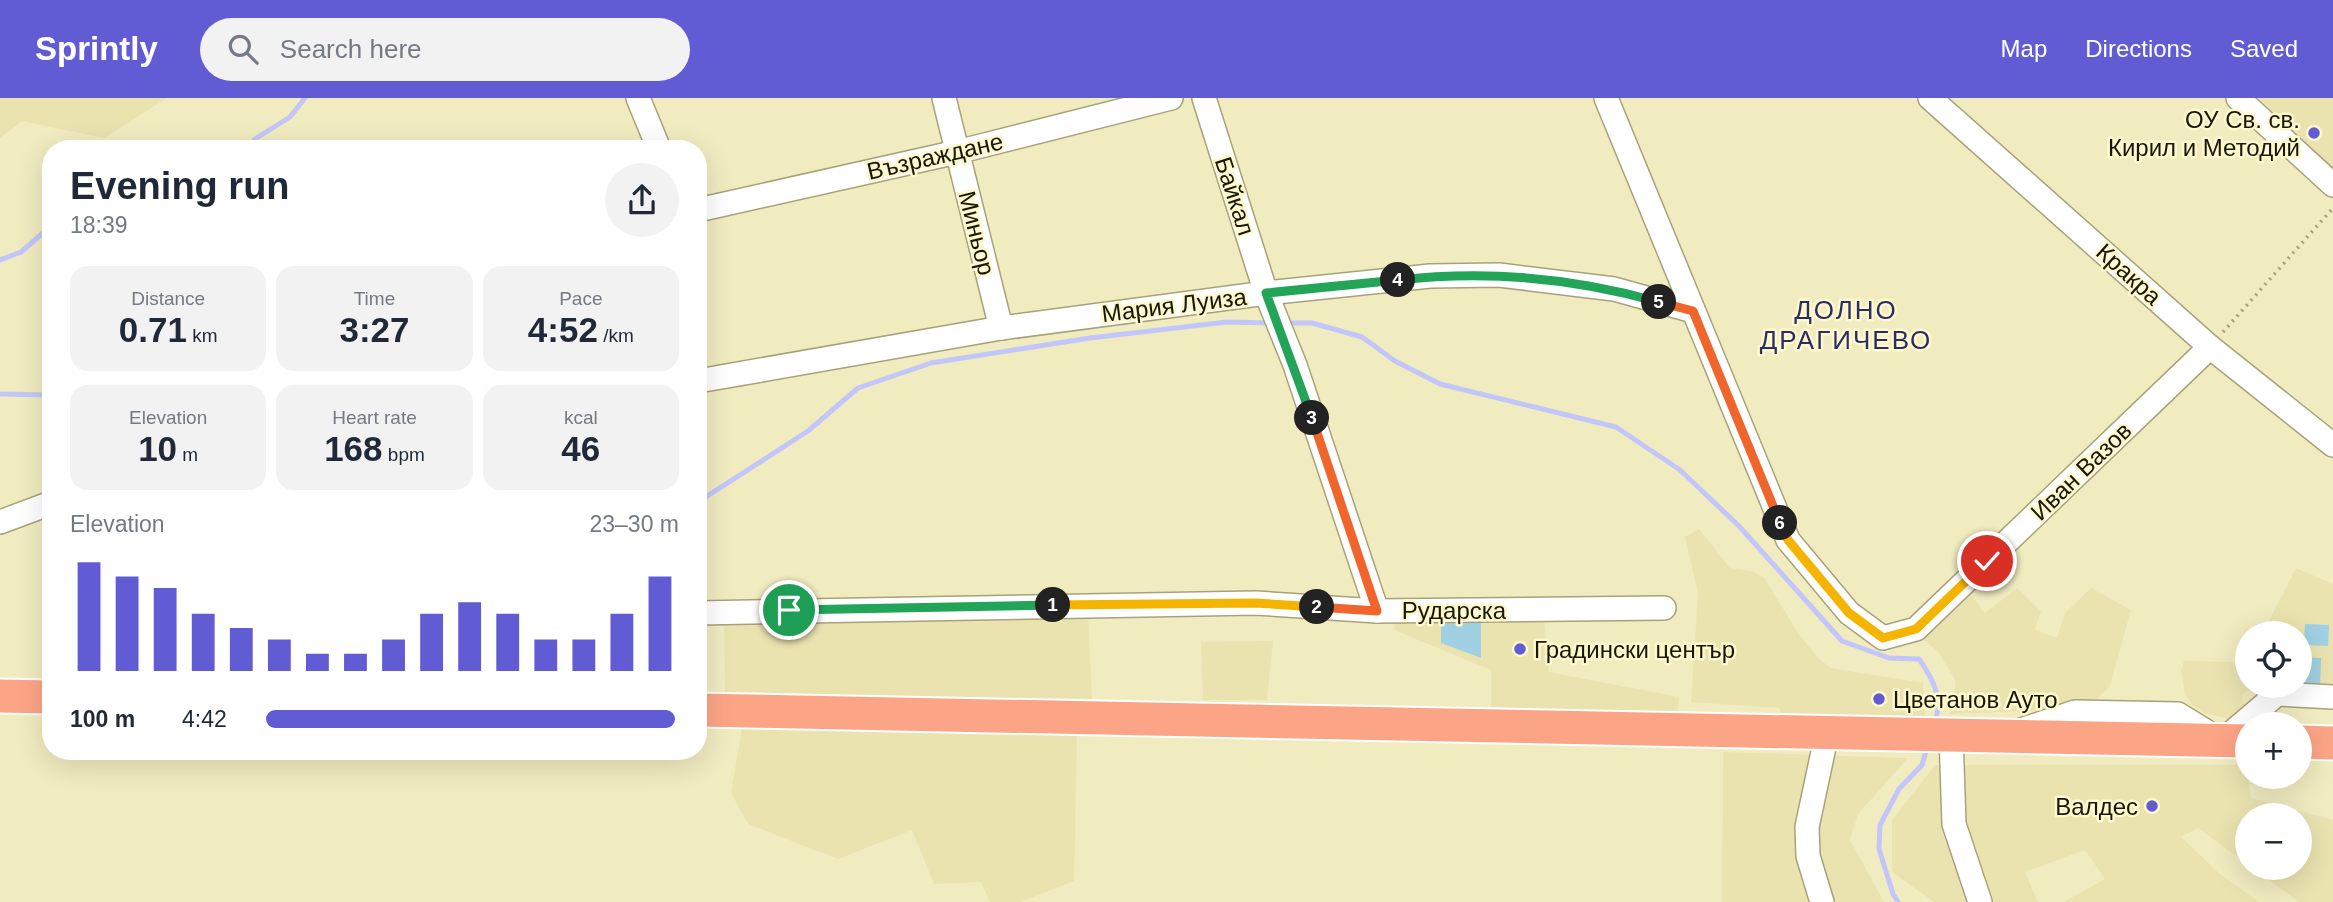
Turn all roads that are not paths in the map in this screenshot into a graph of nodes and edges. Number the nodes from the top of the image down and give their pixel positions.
1 (638, 98) edge
2 (944, 98) edge
3 (1171, 98) edge
4 (1204, 98) edge
5 (1606, 98) edge
6 (1930, 98) edge
7 (2238, 98) edge
8 (655, 140) edge
9 (957, 152) junction
10 (2333, 185) edge
11 (707, 207) edge
12 (1270, 302) junction
13 (1693, 311) junction
14 (1001, 328) junction
15 (2210, 347) junction
16 (707, 379) edge
17 (2333, 445) edge
18 (42, 505) edge
19 (3, 514) edge
20 (1664, 608) dead end
21 (1377, 611) junction
22 (707, 612) edge
23 (0, 696) edge
24 (42, 697) edge
25 (2333, 697) edge
26 (707, 710) edge
27 (2261, 712) edge
28 (1827, 733) junction
29 (1938, 735) junction
30 (2235, 741) edge
31 (2312, 742) edge
32 (2333, 743) edge
33 (1822, 902) edge
34 (1980, 902) edge

1 - 8 street
2 - 9 street, Миньор
3 - 9 street, Възраждане
4 - 12 street, Байкал
5 - 13 street
6 - 15 street, Кракра
7 - 10 street
9 - 11 street, Възраждане
9 - 14 street, Миньор
12 - 13 street, Мария Луиза
12 - 14 street, Мария Луиза
12 - 21 street, Байкал
13 - 15 street, Иван Вазов
14 - 16 street, Мария Луиза
15 - 17 street, Кракра
18 - 19 street
20 - 21 street, Рударска
21 - 22 street, Рударска
23 - 24 highway
25 - 27 street
26 - 28 highway
28 - 29 highway
28 - 33 street
29 - 30 highway
29 - 34 street
31 - 32 highway

